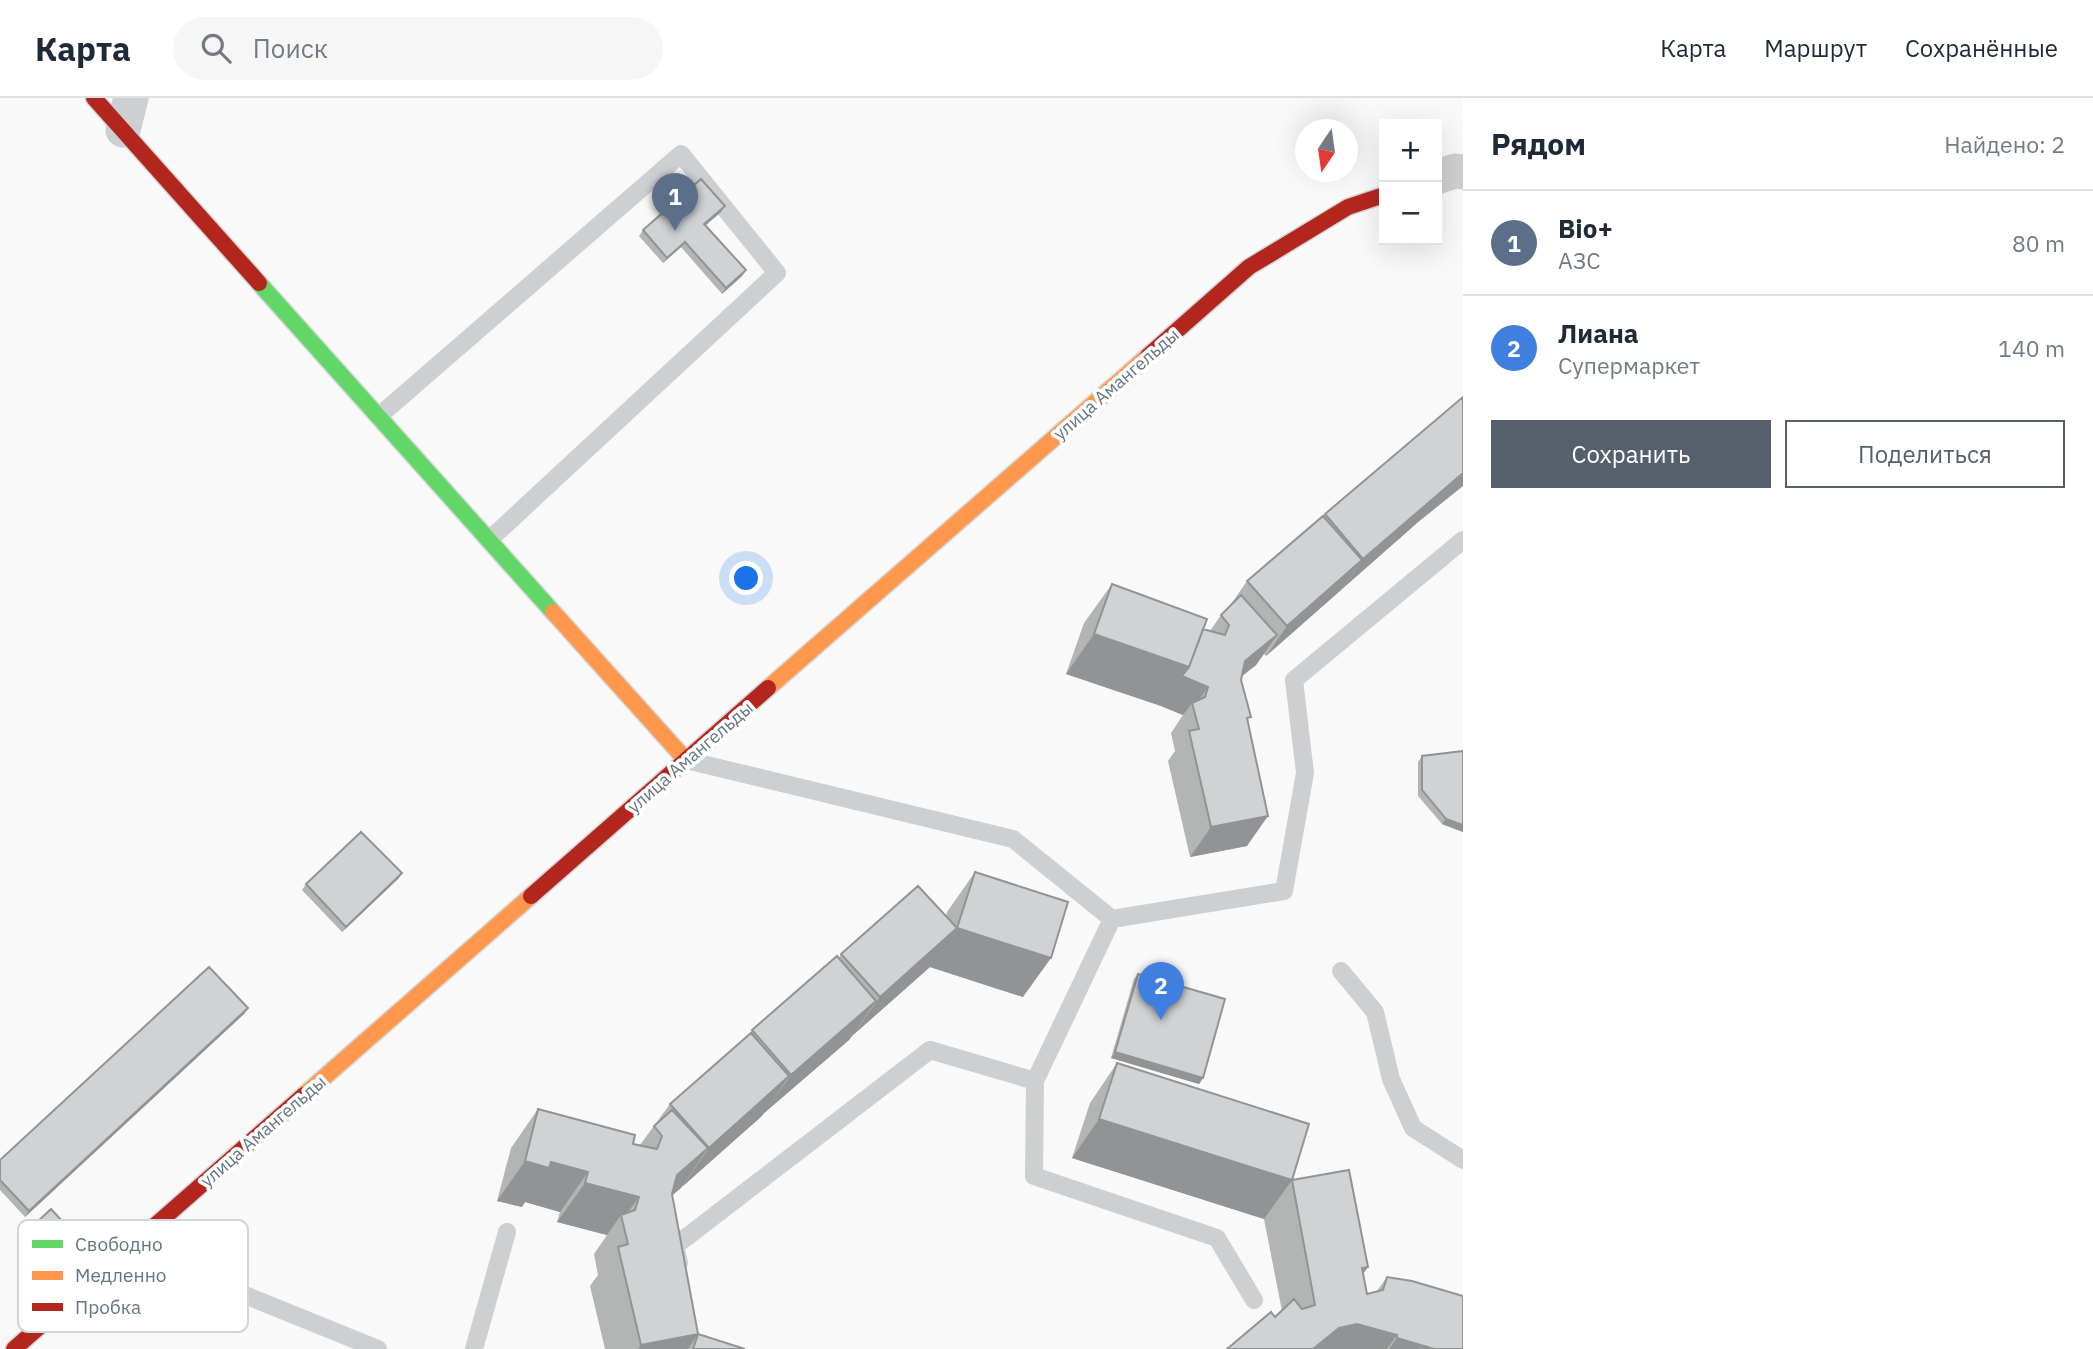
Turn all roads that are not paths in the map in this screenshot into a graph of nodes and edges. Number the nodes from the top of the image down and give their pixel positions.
1 (94, 98) edge
2 (127, 114) edge
3 (1463, 172) edge
4 (1442, 175) edge
5 (1379, 197) edge
6 (379, 416) junction
7 (489, 540) junction
8 (1463, 540) edge
9 (686, 761) junction
10 (1112, 919) junction
11 (1341, 971) dead end
12 (1035, 1081) junction
13 (1463, 1160) edge
14 (161, 1220) edge
15 (507, 1232) dead end
16 (682, 1285) edge
17 (248, 1296) edge
18 (1254, 1300) dead end
19 (33, 1332) edge
20 (14, 1349) edge
21 (378, 1349) edge
22 (474, 1349) edge

1 - 2 street
2 - 6 street
3 - 4 street
5 - 9 street, улица Амангельды
6 - 7 street
6 - 7 lane
7 - 9 street
8 - 10 lane
9 - 10 lane
9 - 14 street, улица Амангельды
10 - 12 lane
11 - 13 lane
12 - 16 lane
12 - 18 lane
15 - 22 lane
17 - 21 lane
19 - 20 street, улица Амангельды

